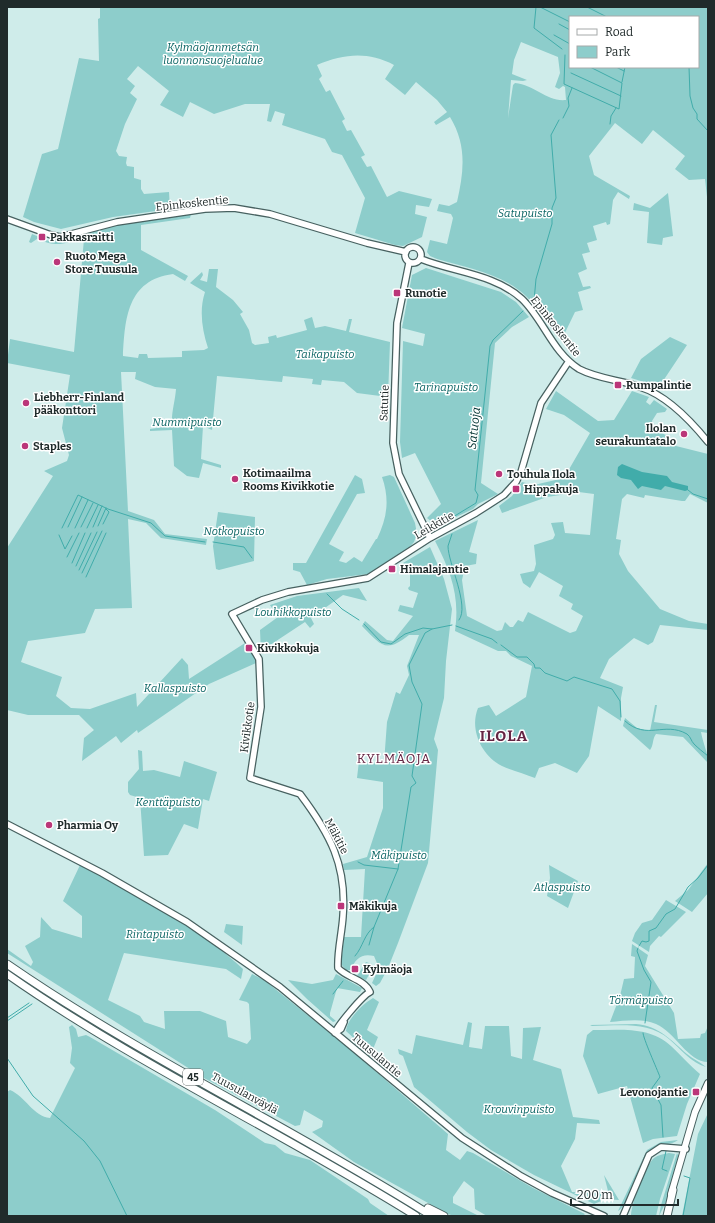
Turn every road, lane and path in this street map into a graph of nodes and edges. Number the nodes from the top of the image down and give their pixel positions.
1 (7, 219) edge
2 (406, 252) junction
3 (421, 259) junction
4 (409, 263) junction
5 (569, 362) junction
6 (708, 442) edge
7 (430, 538) junction
8 (232, 614) joint
9 (250, 778) joint
10 (7, 824) edge
11 (7, 964) edge
12 (7, 974) edge
13 (335, 1033) junction
14 (708, 1083) edge
15 (686, 1149) junction
16 (387, 1188) junction
17 (673, 1190) junction
18 (381, 1194) junction
19 (409, 1216) edge
20 (416, 1216) edge
21 (432, 1216) edge
22 (444, 1216) edge
23 (604, 1216) edge
24 (622, 1216) edge
25 (663, 1216) edge
26 (667, 1216) edge

1 - 2 street, Epinkoskentie
2 - 3 street, Epinkoskentie
2 - 4 street
3 - 4 street
3 - 5 street, Epinkoskentie
4 - 7 street, Satutie
5 - 6 street, Epinkoskentie
5 - 7 street, Leikkitie
7 - 8 street, Leikkitie
8 - 9 street, Kivikkotie
9 - 13 street, Mäkitie
10 - 13 street, Tuusulantie
11 - 16 highway, Tuusulanväylä / 45
12 - 18 highway, Tuusulanväylä / 45
13 - 23 street, Tuusulantie
14 - 15 main road
15 - 17 main road
15 - 24 street
16 - 21 highway, Tuusulanväylä / 45
16 - 22 highway
17 - 25 main road
17 - 26 highway
18 - 19 highway
18 - 20 highway, Tuusulanväylä / 45

